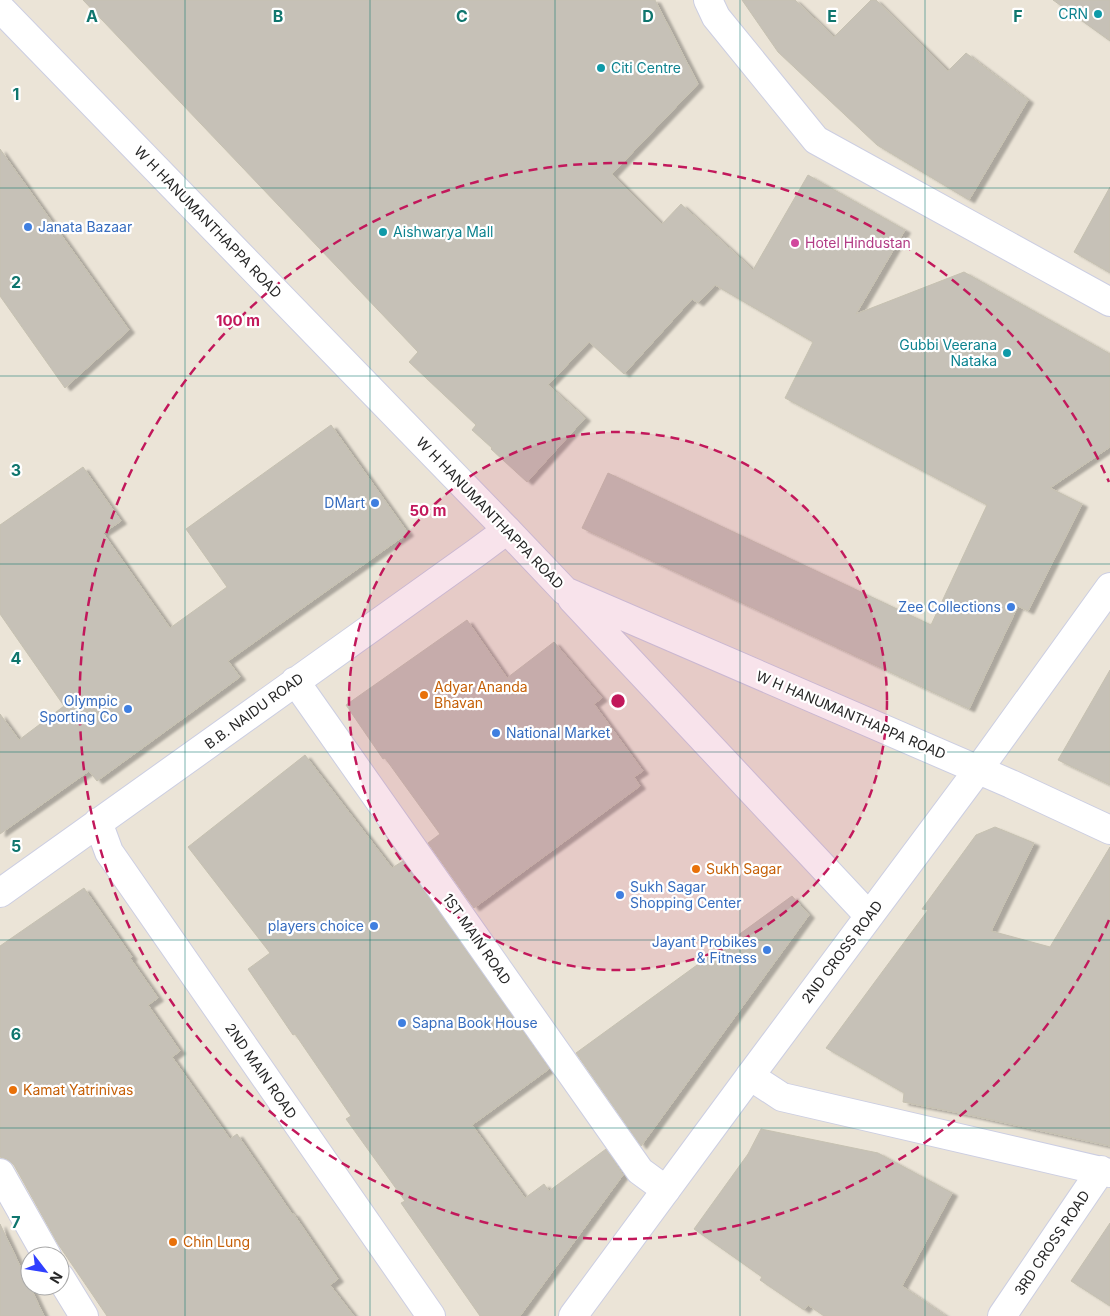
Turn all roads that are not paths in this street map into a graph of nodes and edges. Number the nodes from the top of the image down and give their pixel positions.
1 (708, 0) edge
2 (0, 8) edge
3 (1110, 302) edge
4 (507, 530) junction
5 (1110, 587) edge
6 (565, 591) junction
7 (295, 681) junction
8 (978, 770) junction
9 (98, 822) junction
10 (1110, 830) edge
11 (0, 893) edge
12 (869, 916) junction
13 (750, 1076) junction
14 (1106, 1171) edge
15 (0, 1173) edge
16 (666, 1190) junction
17 (41, 1246) edge
18 (70, 1293) edge
19 (84, 1316) edge
20 (431, 1316) edge
21 (573, 1316) edge
22 (1002, 1316) edge

1 - 3 street
2 - 4 street, W H HANUMANTHAPPA ROAD
4 - 6 street, W H HANUMANTHAPPA ROAD
4 - 7 street, B.B. NAIDU ROAD
5 - 8 street, 2ND CROSS ROAD
6 - 8 street, W H HANUMANTHAPPA ROAD
6 - 12 street
7 - 9 street, B.B. NAIDU ROAD
7 - 16 street, 1ST MAIN ROAD
8 - 10 street, W H HANUMANTHAPPA ROAD
8 - 12 street, 2ND CROSS ROAD
9 - 11 street, B.B. NAIDU ROAD
9 - 20 street, 2ND MAIN ROAD
12 - 13 street, 2ND CROSS ROAD
13 - 14 street
13 - 16 street, 2ND CROSS ROAD
14 - 22 street, 3RD CROSS ROAD
15 - 17 street
16 - 21 street, 2ND CROSS ROAD
18 - 19 street

